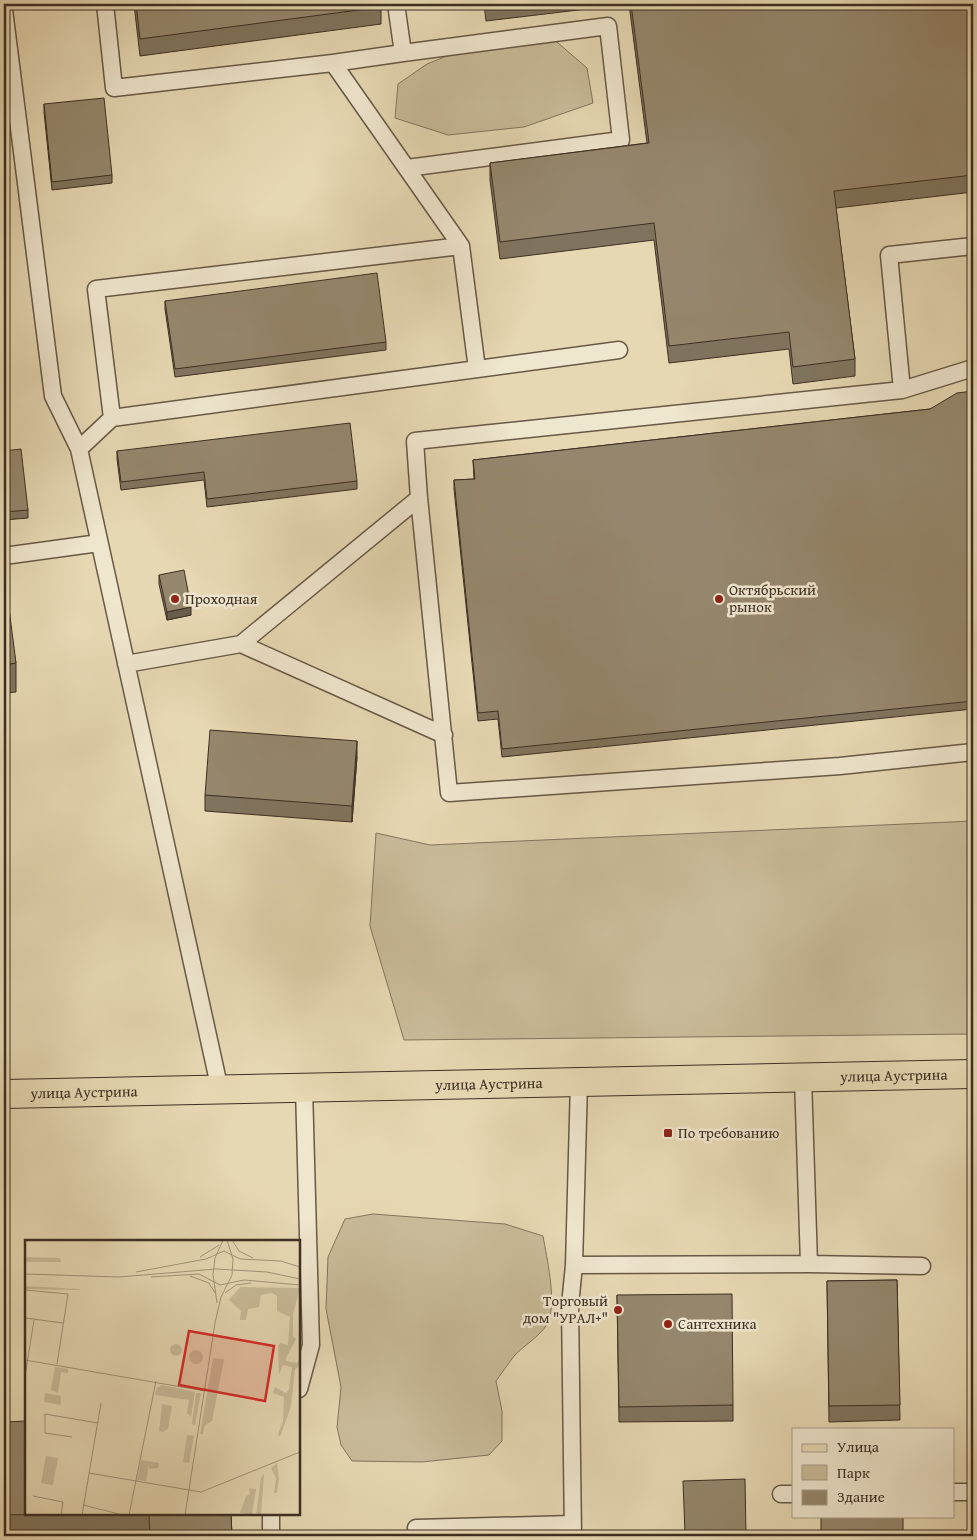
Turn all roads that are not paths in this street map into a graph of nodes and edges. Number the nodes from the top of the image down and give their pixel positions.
1 (105, 4) edge
2 (396, 4) edge
3 (4, 10) edge
4 (403, 53) junction
5 (333, 63) junction
6 (407, 168) junction
7 (461, 246) junction
8 (973, 246) edge
9 (619, 350) dead end
10 (973, 368) edge
11 (477, 369) junction
12 (902, 390) junction
13 (112, 418) junction
14 (79, 449) junction
15 (419, 498) junction
16 (99, 543) junction
17 (4, 556) edge
18 (241, 644) junction
19 (126, 664) junction
20 (444, 735) junction
21 (973, 752) edge
22 (973, 1074) edge
23 (803, 1078) junction
24 (579, 1082) junction
25 (304, 1088) junction
26 (220, 1090) junction
27 (4, 1094) edge
28 (809, 1264) junction
29 (574, 1265) junction
30 (922, 1266) dead end
31 (300, 1385) edge
32 (954, 1492) edge
33 (973, 1492) edge
34 (271, 1515) edge
35 (416, 1528) dead end
36 (572, 1530) edge
37 (271, 1536) edge

1 - 5 lane
2 - 4 lane
3 - 14 lane
4 - 5 lane
4 - 6 lane
5 - 6 lane
6 - 7 lane
7 - 11 lane
7 - 13 lane
8 - 12 lane
9 - 11 lane
10 - 12 lane
11 - 13 lane
12 - 15 lane
13 - 14 lane
14 - 16 lane
15 - 18 lane
15 - 20 lane
16 - 17 lane
16 - 19 lane
18 - 19 lane
18 - 20 lane
19 - 26 lane
20 - 21 lane
22 - 23 main road, улица Аустрина
23 - 24 main road, улица Аустрина
23 - 28 lane
24 - 25 main road, улица Аустрина
24 - 29 lane
25 - 26 main road, улица Аустрина
25 - 31 lane
26 - 27 main road, улица Аустрина
28 - 29 lane
28 - 30 lane
29 - 36 lane
32 - 33 lane
34 - 37 lane
35 - 36 lane

